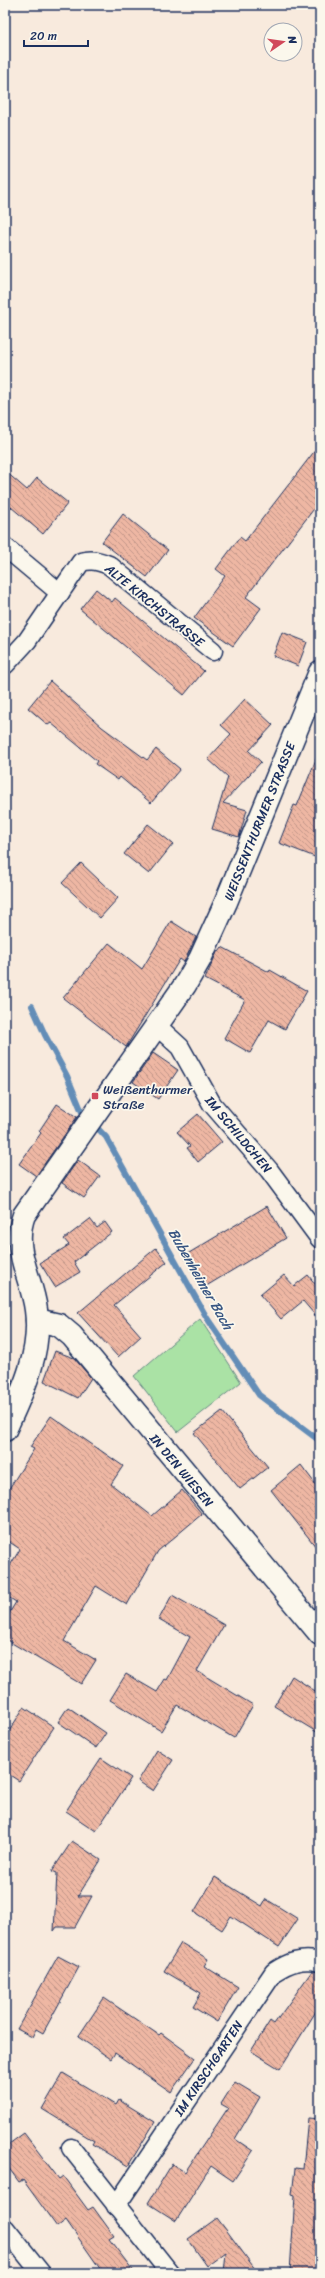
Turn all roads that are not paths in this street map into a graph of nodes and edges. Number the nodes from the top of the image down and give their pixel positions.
1 (5, 547) edge
2 (60, 593) junction
3 (213, 651) dead end
4 (5, 665) edge
5 (320, 672) edge
6 (157, 1026) junction
7 (314, 1218) edge
8 (12, 1239) edge
9 (320, 1239) edge
10 (37, 1320) junction
11 (5, 1430) edge
12 (320, 1634) edge
13 (320, 1962) edge
14 (71, 2148) dead end
15 (116, 2206) junction
16 (5, 2228) edge
17 (41, 2273) edge
18 (170, 2273) edge

1 - 2 street
2 - 3 street, ALTE KIRCHSTRASSE
2 - 4 street, ALTE KIRCHSTRASSE
5 - 6 main road, WEISSENTHURMER STRASSE
6 - 7 street, IM SCHILDCHEN
6 - 8 main road, WEISSENTHURMER STRASSE
7 - 9 street, IM SCHILDCHEN
8 - 10 main road, WEISSENTHURMER STRASSE
10 - 11 main road, WEISSENTHURMER STRASSE
10 - 12 main road, IN DEN WIESEN
13 - 15 street, IM KIRSCHGARTEN
14 - 15 street
15 - 18 street
16 - 17 street

